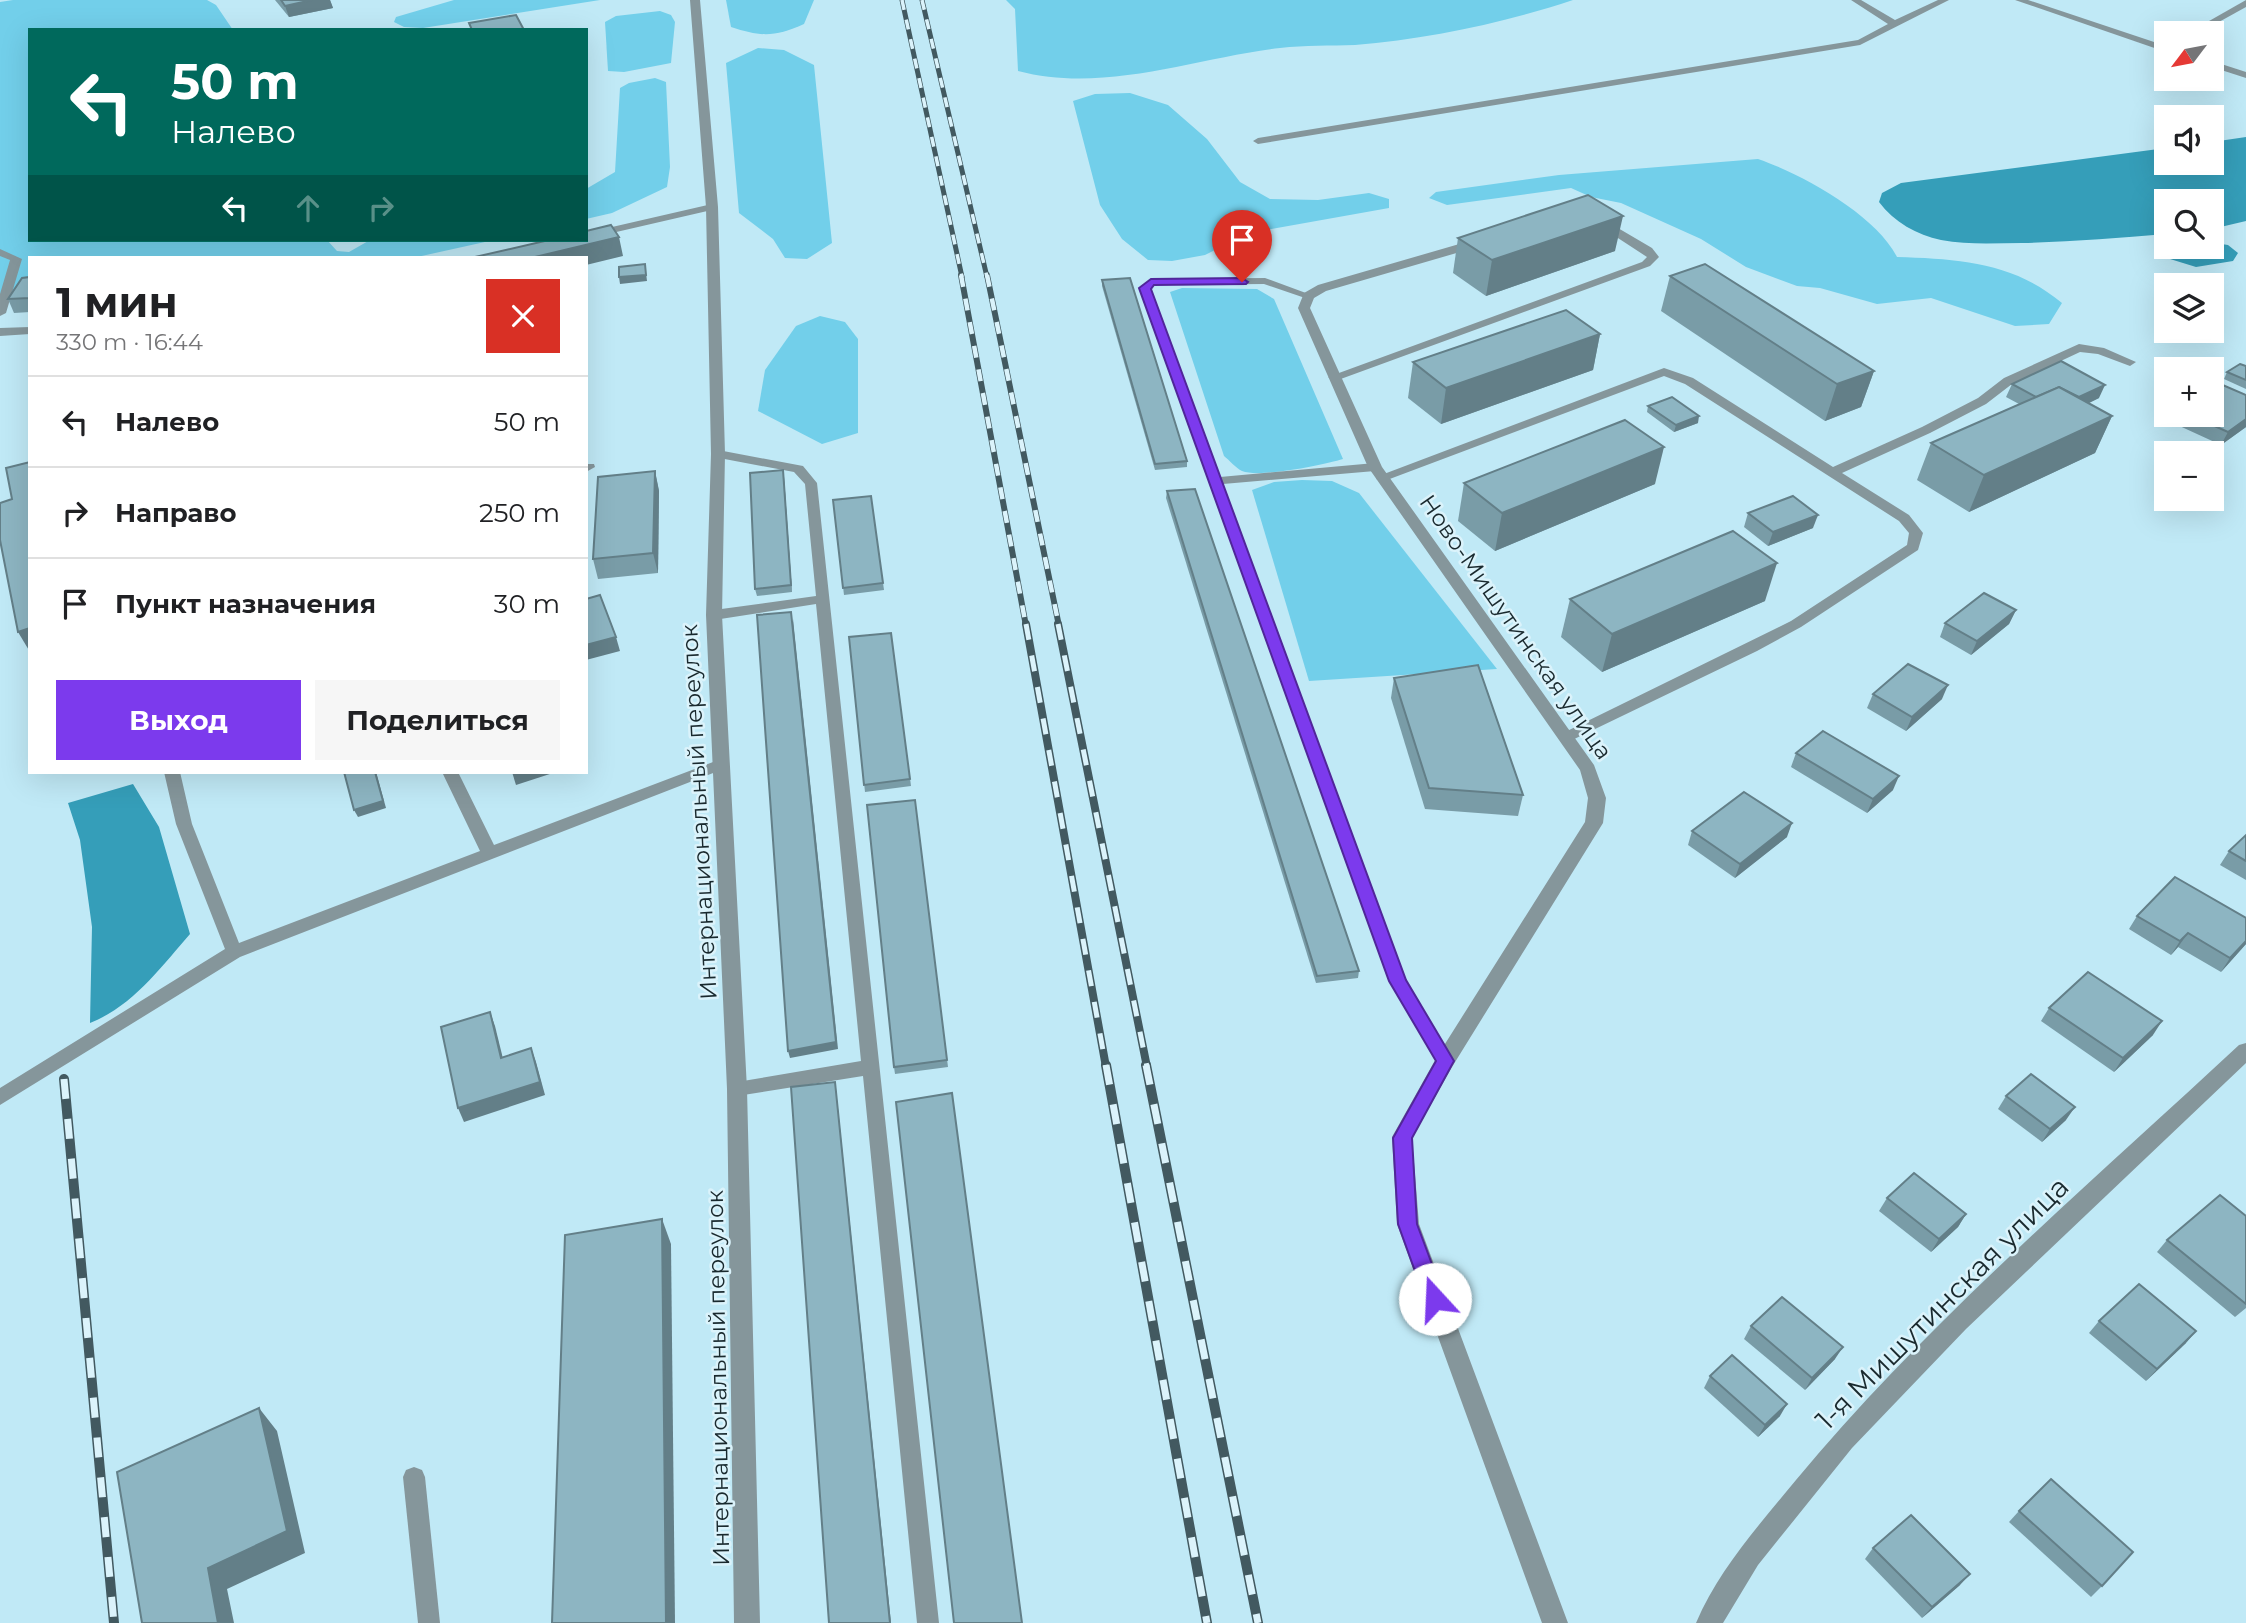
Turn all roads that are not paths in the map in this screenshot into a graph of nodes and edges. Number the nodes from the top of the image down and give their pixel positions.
1 (695, 0) edge
2 (1855, 0) edge
3 (1945, 0) edge
4 (2019, 0) edge
5 (2246, 3) edge
6 (2214, 21) edge
7 (1895, 24) junction
8 (2154, 45) edge
9 (2224, 68) edge
10 (2246, 75) edge
11 (1258, 141) dead end
12 (712, 207) junction
13 (1596, 219) edge
14 (588, 236) edge
15 (1492, 238) edge
16 (0, 252) edge
17 (1308, 296) junction
18 (0, 313) edge
19 (28, 330) edge
20 (0, 332) edge
21 (2130, 362) dead end
22 (1335, 377) junction
23 (718, 454) junction
24 (1378, 472) junction
25 (1833, 472) junction
26 (1215, 481) junction
27 (823, 599) junction
28 (713, 615) junction
29 (1566, 737) junction
30 (721, 764) junction
31 (172, 774) edge
32 (451, 774) edge
33 (489, 852) junction
34 (234, 952) junction
35 (2246, 1051) edge
36 (1445, 1061) junction
37 (871, 1067) junction
38 (737, 1089) junction
39 (0, 1097) edge
40 (414, 1477) dead end
41 (429, 1623) edge
42 (747, 1623) edge
43 (928, 1623) edge
44 (1555, 1623) edge
45 (1709, 1623) edge

1 - 12 street, Интернациональный переулок
2 - 7 lane
3 - 7 lane
4 - 8 lane
5 - 6 lane
7 - 11 lane
9 - 10 lane
12 - 14 lane
12 - 23 street, Интернациональный переулок
13 - 22 lane
15 - 17 street
16 - 18 lane
17 - 22 street, Ново-Мишутинская улица
17 - 26 lane
19 - 20 lane
21 - 25 lane
22 - 24 street, Ново-Мишутинская улица
23 - 27 lane
23 - 28 street, Интернациональный переулок
24 - 25 lane
24 - 26 lane
24 - 29 street, Ново-Мишутинская улица
25 - 29 lane
26 - 36 lane
27 - 28 lane
27 - 37 lane
28 - 30 street, Интернациональный переулок
29 - 36 street, Ново-Мишутинская улица
30 - 33 lane
30 - 38 street, Интернациональный переулок
31 - 34 lane
32 - 33 lane
33 - 34 lane
34 - 39 lane
35 - 45 street, 1-я Мишутинская улица
36 - 44 street, Ново-Мишутинская улица
37 - 38 lane
37 - 43 lane
38 - 42 street, Интернациональный переулок
40 - 41 lane

